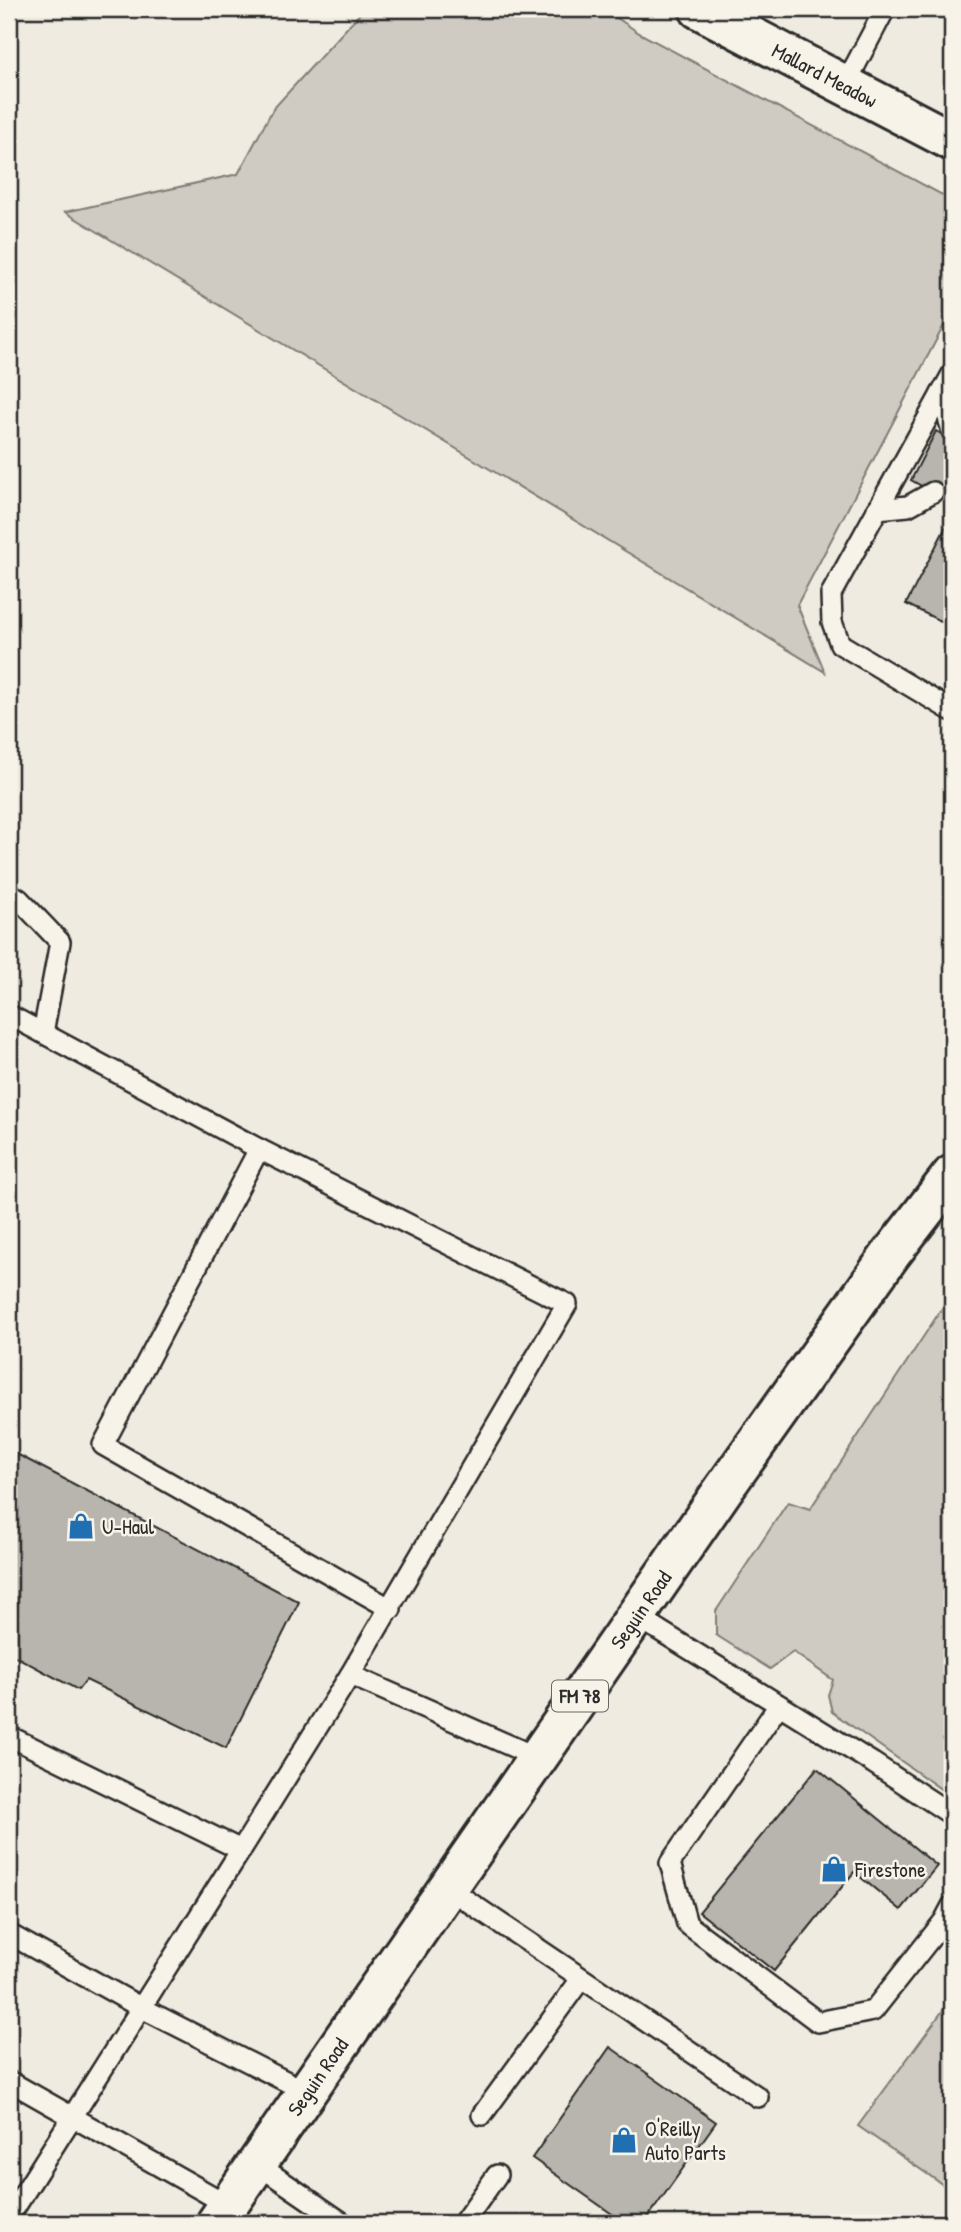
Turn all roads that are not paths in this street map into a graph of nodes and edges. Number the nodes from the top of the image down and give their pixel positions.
1 (699, 9) edge
2 (885, 9) edge
3 (845, 85) junction
4 (952, 141) edge
5 (952, 374) edge
6 (942, 394) junction
7 (952, 431) edge
8 (933, 492) dead end
9 (877, 509) junction
10 (952, 710) edge
11 (9, 893) edge
12 (9, 1015) edge
13 (43, 1033) junction
14 (259, 1149) junction
15 (952, 1175) edge
16 (391, 1609) junction
17 (636, 1616) junction
18 (350, 1675) junction
19 (779, 1705) junction
20 (9, 1736) edge
21 (538, 1758) junction
22 (952, 1815) edge
23 (241, 1850) junction
24 (447, 1888) junction
25 (952, 1906) edge
26 (9, 1934) edge
27 (581, 1979) junction
28 (140, 2007) junction
29 (9, 2081) edge
30 (306, 2092) junction
31 (758, 2097) dead end
32 (482, 2115) dead end
33 (71, 2118) junction
34 (257, 2164) junction
35 (497, 2175) dead end
36 (222, 2214) edge
37 (9, 2217) edge
38 (343, 2223) edge
39 (463, 2223) edge

1 - 3 main road, Mallard Meadow
2 - 3 lane
3 - 4 main road, Mallard Meadow
5 - 6 lane
6 - 7 lane
6 - 9 lane
8 - 9 lane
9 - 10 lane
11 - 13 lane
12 - 13 lane
13 - 14 lane
14 - 16 lane
14 - 16 lane
15 - 17 main road, Seguin Road / FM 78
16 - 18 lane
17 - 19 lane
17 - 21 main road, Seguin Road / FM 78
18 - 21 lane
18 - 23 lane
19 - 22 lane
19 - 25 lane
20 - 23 lane
21 - 24 main road, Seguin Road / FM 78
23 - 28 lane
24 - 27 lane
24 - 30 main road, Seguin Road / FM 78
26 - 28 lane
27 - 31 lane
27 - 32 lane
28 - 30 lane
28 - 33 lane
29 - 33 lane
30 - 34 main road, Seguin Road / FM 78
33 - 36 lane
33 - 37 lane
34 - 36 main road, Seguin Road / FM 78
34 - 38 lane
35 - 39 lane

